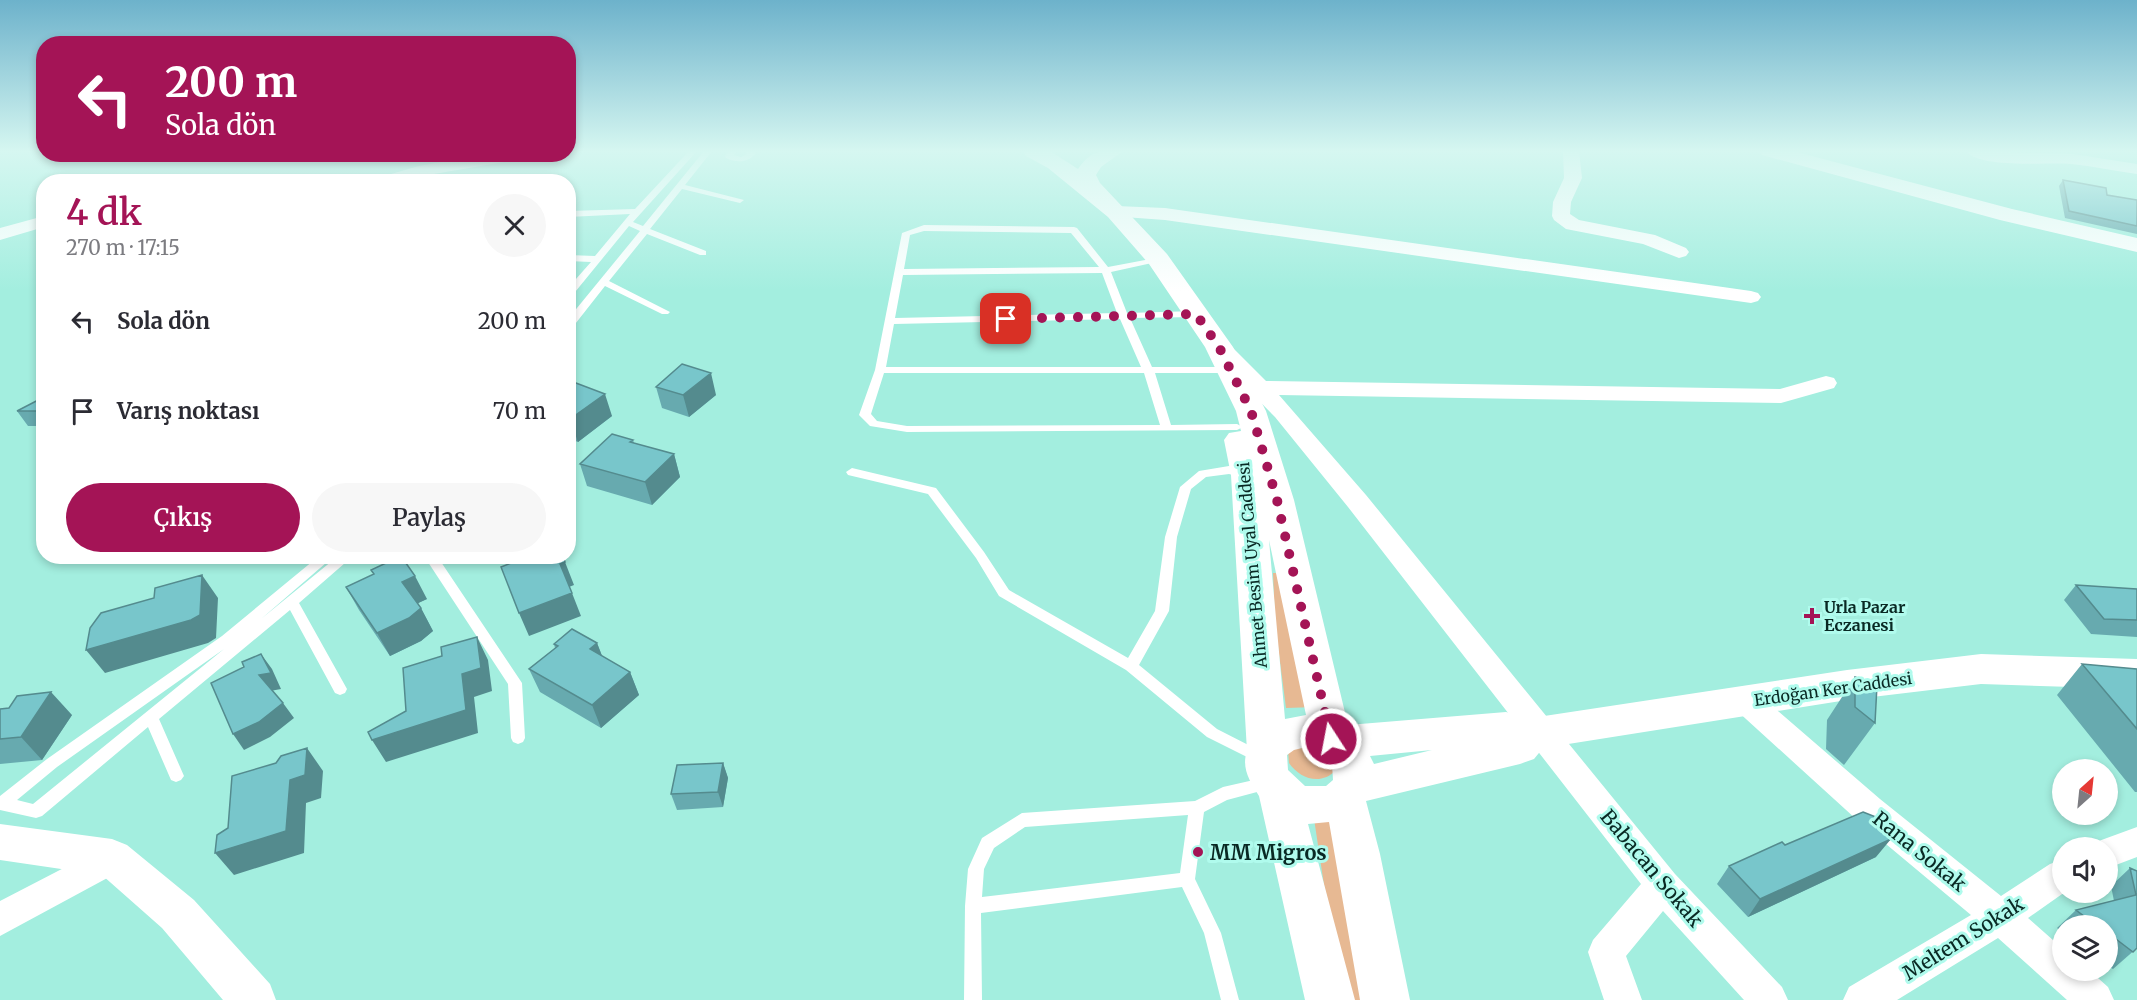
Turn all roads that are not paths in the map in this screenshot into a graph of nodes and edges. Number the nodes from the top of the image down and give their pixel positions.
1 (649, 198) edge
2 (671, 198) edge
3 (730, 198) edge
4 (1098, 198) edge
5 (1101, 198) edge
6 (1110, 198) edge
7 (1564, 198) edge
8 (1943, 198) edge
9 (740, 200) dead end
10 (1111, 208) junction
11 (637, 211) junction
12 (576, 214) edge
13 (36, 223) edge
14 (627, 223) junction
15 (646, 229) junction
16 (0, 234) edge
17 (2137, 245) edge
18 (1679, 252) dead end
19 (703, 253) dead end
20 (576, 259) edge
21 (1158, 259) junction
22 (598, 260) junction
23 (1106, 270) junction
24 (898, 272) junction
25 (604, 282) junction
26 (576, 286) edge
27 (1751, 297) dead end
28 (664, 312) dead end
29 (1196, 314) junction
30 (576, 316) edge
31 (1124, 317) junction
32 (888, 321) junction
33 (1222, 359) junction
34 (880, 370) junction
35 (1149, 372) junction
36 (1826, 383) dead end
37 (1259, 388) junction
38 (1237, 427) junction
39 (1167, 428) junction
40 (852, 472) dead end
41 (1247, 475) junction
42 (318, 564) edge
43 (337, 564) edge
44 (435, 564) edge
45 (292, 602) junction
46 (1131, 666) junction
47 (2137, 674) edge
48 (340, 689) dead end
49 (1746, 701) junction
50 (151, 717) junction
51 (1535, 733) junction
52 (518, 738) dead end
53 (1334, 741) junction
54 (1270, 771) junction
55 (176, 776) dead end
56 (1348, 792) junction
57 (1197, 808) junction
58 (0, 842) edge
59 (2137, 842) edge
60 (2118, 849) edge
61 (112, 858) junction
62 (1187, 879) junction
63 (2052, 882) edge
64 (1663, 885) junction
65 (973, 906) junction
66 (2000, 916) junction
67 (0, 919) edge
68 (253, 1000) edge
69 (973, 1000) edge
70 (1230, 1000) edge
71 (1330, 1000) edge
72 (1385, 1000) edge
73 (1623, 1000) edge
74 (1769, 1000) edge
75 (1862, 1000) edge
76 (2095, 1000) edge

1 - 11 lane
2 - 15 lane
3 - 9 lane
4 - 10 main road
5 - 10 main road
6 - 10 main road
7 - 18 street
8 - 17 street
10 - 21 main road, Ahmet Besim Uyal Caddesi
10 - 27 street
11 - 12 lane
11 - 14 lane
13 - 16 street
14 - 15 lane
14 - 22 lane
15 - 19 lane
15 - 25 lane
20 - 22 lane
21 - 23 lane
21 - 29 main road, Ahmet Besim Uyal Caddesi
22 - 26 lane
23 - 24 lane
23 - 24 lane
23 - 31 lane
24 - 32 lane
25 - 28 lane
25 - 30 lane
29 - 31 lane
29 - 33 main road, Ahmet Besim Uyal Caddesi
31 - 32 lane
31 - 35 lane
32 - 34 lane
33 - 35 lane
33 - 37 street, Babacan Sokak
33 - 38 main road, Ahmet Besim Uyal Caddesi
33 - 53 main road, Ahmet Besim Uyal Caddesi
34 - 35 lane
34 - 39 lane
35 - 39 lane
36 - 37 street
37 - 51 street, Babacan Sokak
38 - 39 lane
38 - 41 main road, Ahmet Besim Uyal Caddesi
40 - 46 lane
41 - 46 lane
41 - 54 main road, Ahmet Besim Uyal Caddesi
42 - 50 lane
43 - 45 lane
44 - 52 lane
45 - 48 lane
45 - 50 lane
46 - 54 lane
47 - 49 main road, Erdoğan Ker Caddesi
49 - 51 main road, Erdoğan Ker Caddesi
49 - 66 street, Rana Sokak
50 - 55 lane
51 - 53 main road, Erdoğan Ker Caddesi
51 - 56 main road, Erdoğan Ker Caddesi
51 - 64 street, Babacan Sokak
53 - 54 main road
53 - 56 main road
54 - 56 main road
54 - 57 lane
54 - 71 main road, Ahmet Besim Uyal Caddesi
56 - 72 main road
57 - 62 lane
57 - 65 lane
58 - 61 street
59 - 60 street
61 - 67 street
61 - 68 street
62 - 65 lane
62 - 70 lane
63 - 66 street, Meltem Sokak
64 - 73 street
64 - 74 street, Babacan Sokak
65 - 69 lane
66 - 75 street, Meltem Sokak
66 - 76 street, Rana Sokak

